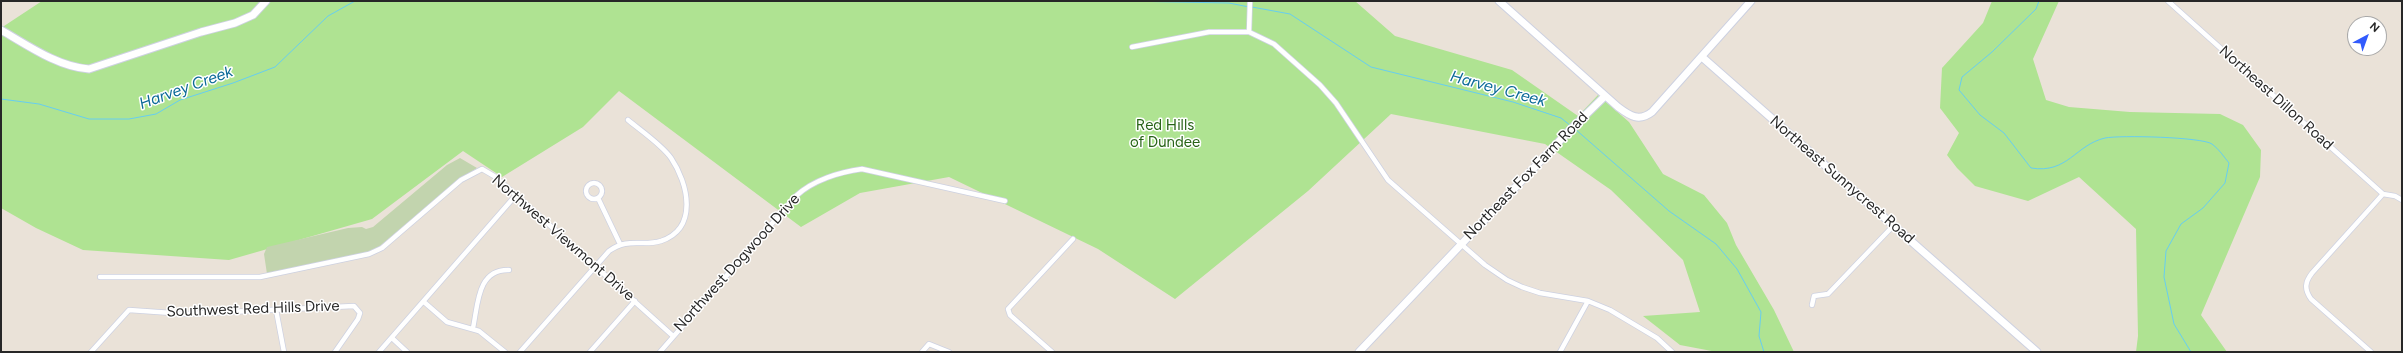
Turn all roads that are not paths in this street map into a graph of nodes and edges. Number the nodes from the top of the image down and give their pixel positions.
1 (266, 1) edge
2 (1250, 1) edge
3 (1499, 1) edge
4 (1751, 1) edge
5 (2168, 1) edge
6 (1, 30) edge
7 (1249, 32) junction
8 (1132, 47) dead end
9 (1702, 57) junction
10 (1605, 96) junction
11 (628, 120) dead end
12 (2383, 194) junction
13 (516, 195) junction
14 (598, 198) dead end
15 (2402, 200) edge
16 (1005, 201) dead end
17 (1894, 225) junction
18 (1073, 239) dead end
19 (1462, 243) junction
20 (620, 244) junction
21 (596, 266) junction
22 (509, 270) dead end
23 (100, 277) dead end
24 (635, 301) junction
25 (1588, 301) junction
26 (424, 302) junction
27 (1812, 305) dead end
28 (276, 310) junction
29 (473, 328) junction
30 (673, 336) junction
31 (392, 338) junction
32 (946, 351) edge
33 (91, 352) edge
34 (284, 352) edge
35 (335, 352) edge
36 (379, 352) edge
37 (407, 352) edge
38 (504, 352) edge
39 (520, 352) edge
40 (590, 352) edge
41 (660, 352) edge
42 (922, 352) edge
43 (1052, 352) edge
44 (1359, 352) edge
45 (1560, 352) edge
46 (1672, 352) edge
47 (2037, 352) edge
48 (2371, 352) edge

1 - 6 street
2 - 7 street
3 - 10 street
4 - 9 street
5 - 12 street, Northeast Dillon Road
7 - 8 street
7 - 19 street
9 - 10 street
9 - 17 street, Northeast Sunnycrest Road
10 - 19 street, Northeast Fox Farm Road
11 - 20 street
12 - 15 street
12 - 48 street
13 - 21 street, Northwest Viewmont Drive
13 - 23 street, Northwest Viewmont Drive
13 - 26 street
14 - 20 street
16 - 30 street, Northwest Dogwood Drive
17 - 27 street
17 - 47 street, Northeast Sunnycrest Road
18 - 43 street
19 - 25 street
19 - 44 street, Northeast Fox Farm Road
20 - 21 street
21 - 24 street, Northwest Viewmont Drive
21 - 39 street
22 - 29 street
24 - 30 street, Northwest Viewmont Drive
24 - 40 street
25 - 45 street
25 - 46 street
26 - 29 street
26 - 31 street
28 - 33 street, Southwest Red Hills Drive
28 - 34 street
28 - 35 street, Southwest Red Hills Drive
29 - 38 street
30 - 41 street, Northwest Dogwood Drive
31 - 36 street
31 - 37 street
32 - 42 street

